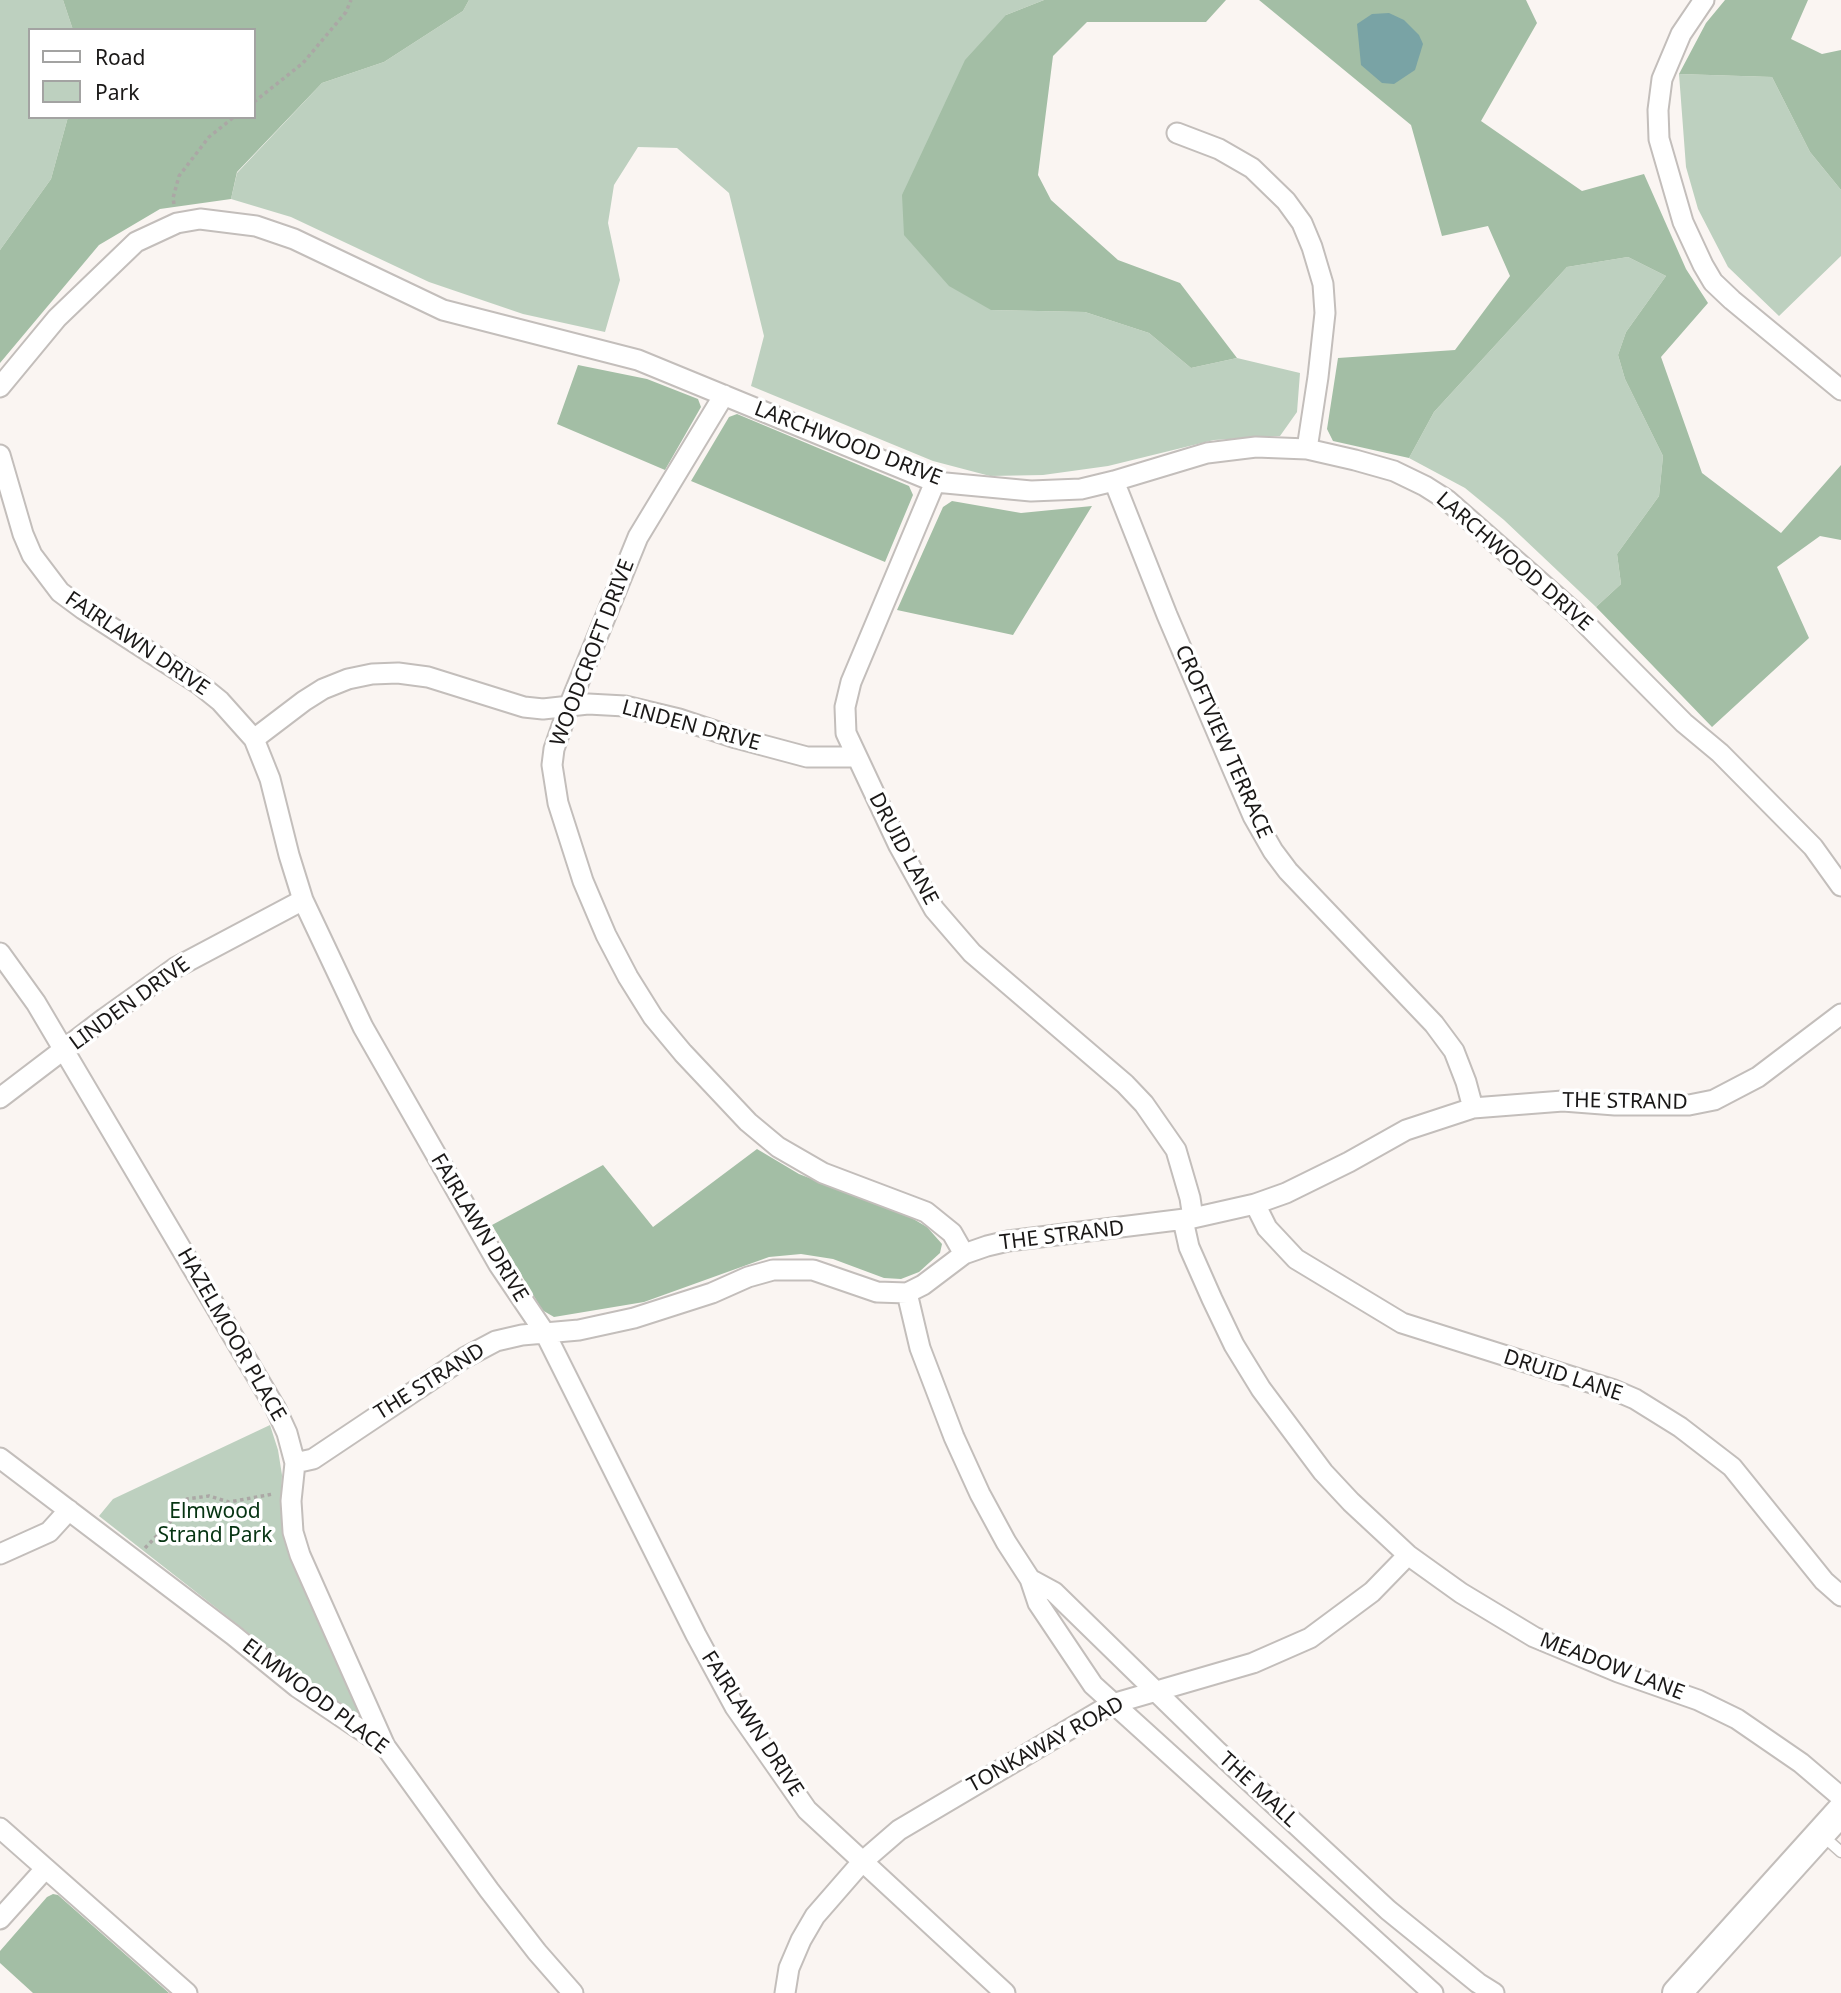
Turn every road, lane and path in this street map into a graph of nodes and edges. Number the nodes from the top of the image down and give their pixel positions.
1 (351, 0) edge
2 (1704, 0) edge
3 (256, 100) edge
4 (232, 119) edge
5 (1177, 134) dead end
6 (177, 223) junction
7 (0, 387) edge
8 (1841, 390) edge
9 (724, 395) junction
10 (1307, 449) junction
11 (0, 455) edge
12 (1114, 481) junction
13 (935, 482) junction
14 (569, 706) junction
15 (254, 739) junction
16 (857, 757) junction
17 (1841, 886) edge
18 (303, 900) junction
19 (0, 953) edge
20 (1841, 1014) edge
21 (63, 1052) junction
22 (0, 1098) edge
23 (1473, 1108) junction
24 (1255, 1203) junction
25 (1188, 1219) junction
26 (964, 1254) junction
27 (907, 1293) junction
28 (545, 1332) junction
29 (0, 1458) edge
30 (295, 1464) junction
31 (292, 1488) junction
32 (69, 1510) junction
33 (0, 1554) edge
34 (1408, 1555) junction
35 (134, 1559) junction
36 (1030, 1579) junction
37 (1841, 1596) edge
38 (1154, 1690) junction
39 (1112, 1704) junction
40 (385, 1746) junction
41 (1841, 1797) edge
42 (1841, 1811) edge
43 (0, 1828) edge
44 (1831, 1843) edge
45 (862, 1861) junction
46 (45, 1869) junction
47 (0, 1919) edge
48 (1690, 1989) edge
49 (187, 1993) edge
50 (573, 1993) edge
51 (785, 1993) edge
52 (1005, 1993) edge
53 (1433, 1993) edge
54 (1494, 1993) edge

1 - 3 path
2 - 8 street
4 - 6 path
5 - 10 street
6 - 7 street
6 - 9 street, LARCHWOOD DRIVE
9 - 13 street, LARCHWOOD DRIVE
9 - 14 street, WOODCROFT DRIVE
10 - 12 street, LARCHWOOD DRIVE
10 - 17 street, LARCHWOOD DRIVE
11 - 15 street, FAIRLAWN DRIVE
12 - 13 street, LARCHWOOD DRIVE
12 - 23 street, CROFTVIEW TERRACE
13 - 16 street, DRUID LANE
14 - 15 street, LINDEN DRIVE
14 - 16 street, LINDEN DRIVE
14 - 26 street, WOODCROFT DRIVE
15 - 18 street, FAIRLAWN DRIVE
16 - 25 street, DRUID LANE
18 - 21 street, LINDEN DRIVE
18 - 28 street, FAIRLAWN DRIVE
19 - 21 street, HAZELMOOR PLACE
20 - 23 street, THE STRAND
21 - 22 street, LINDEN DRIVE
21 - 30 street, HAZELMOOR PLACE
23 - 24 street, THE STRAND
24 - 25 street, THE STRAND
24 - 37 street, DRUID LANE
25 - 26 street, THE STRAND
25 - 34 street, MEADOW LANE
26 - 27 street, THE STRAND
27 - 28 street, THE STRAND
27 - 36 street, THE MALL
28 - 30 street, THE STRAND
28 - 45 street, FAIRLAWN DRIVE
29 - 32 street, ELMWOOD PLACE
30 - 31 street, HAZELMOOR PLACE
31 - 35 path
31 - 40 street, HAZELMOOR PLACE
32 - 33 street
32 - 35 street, ELMWOOD PLACE
34 - 38 street, TONKAWAY ROAD
34 - 41 street, MEADOW LANE
35 - 40 street, ELMWOOD PLACE
36 - 38 street, THE MALL
36 - 39 street, THE MALL
38 - 39 street, TONKAWAY ROAD
38 - 54 street, THE MALL
39 - 45 street, TONKAWAY ROAD
39 - 53 street, THE MALL
40 - 50 street, ELMWOOD PLACE
42 - 44 main road
43 - 46 street
44 - 48 main road
45 - 51 street, TONKAWAY ROAD
45 - 52 street, FAIRLAWN DRIVE
46 - 47 street
46 - 49 street

